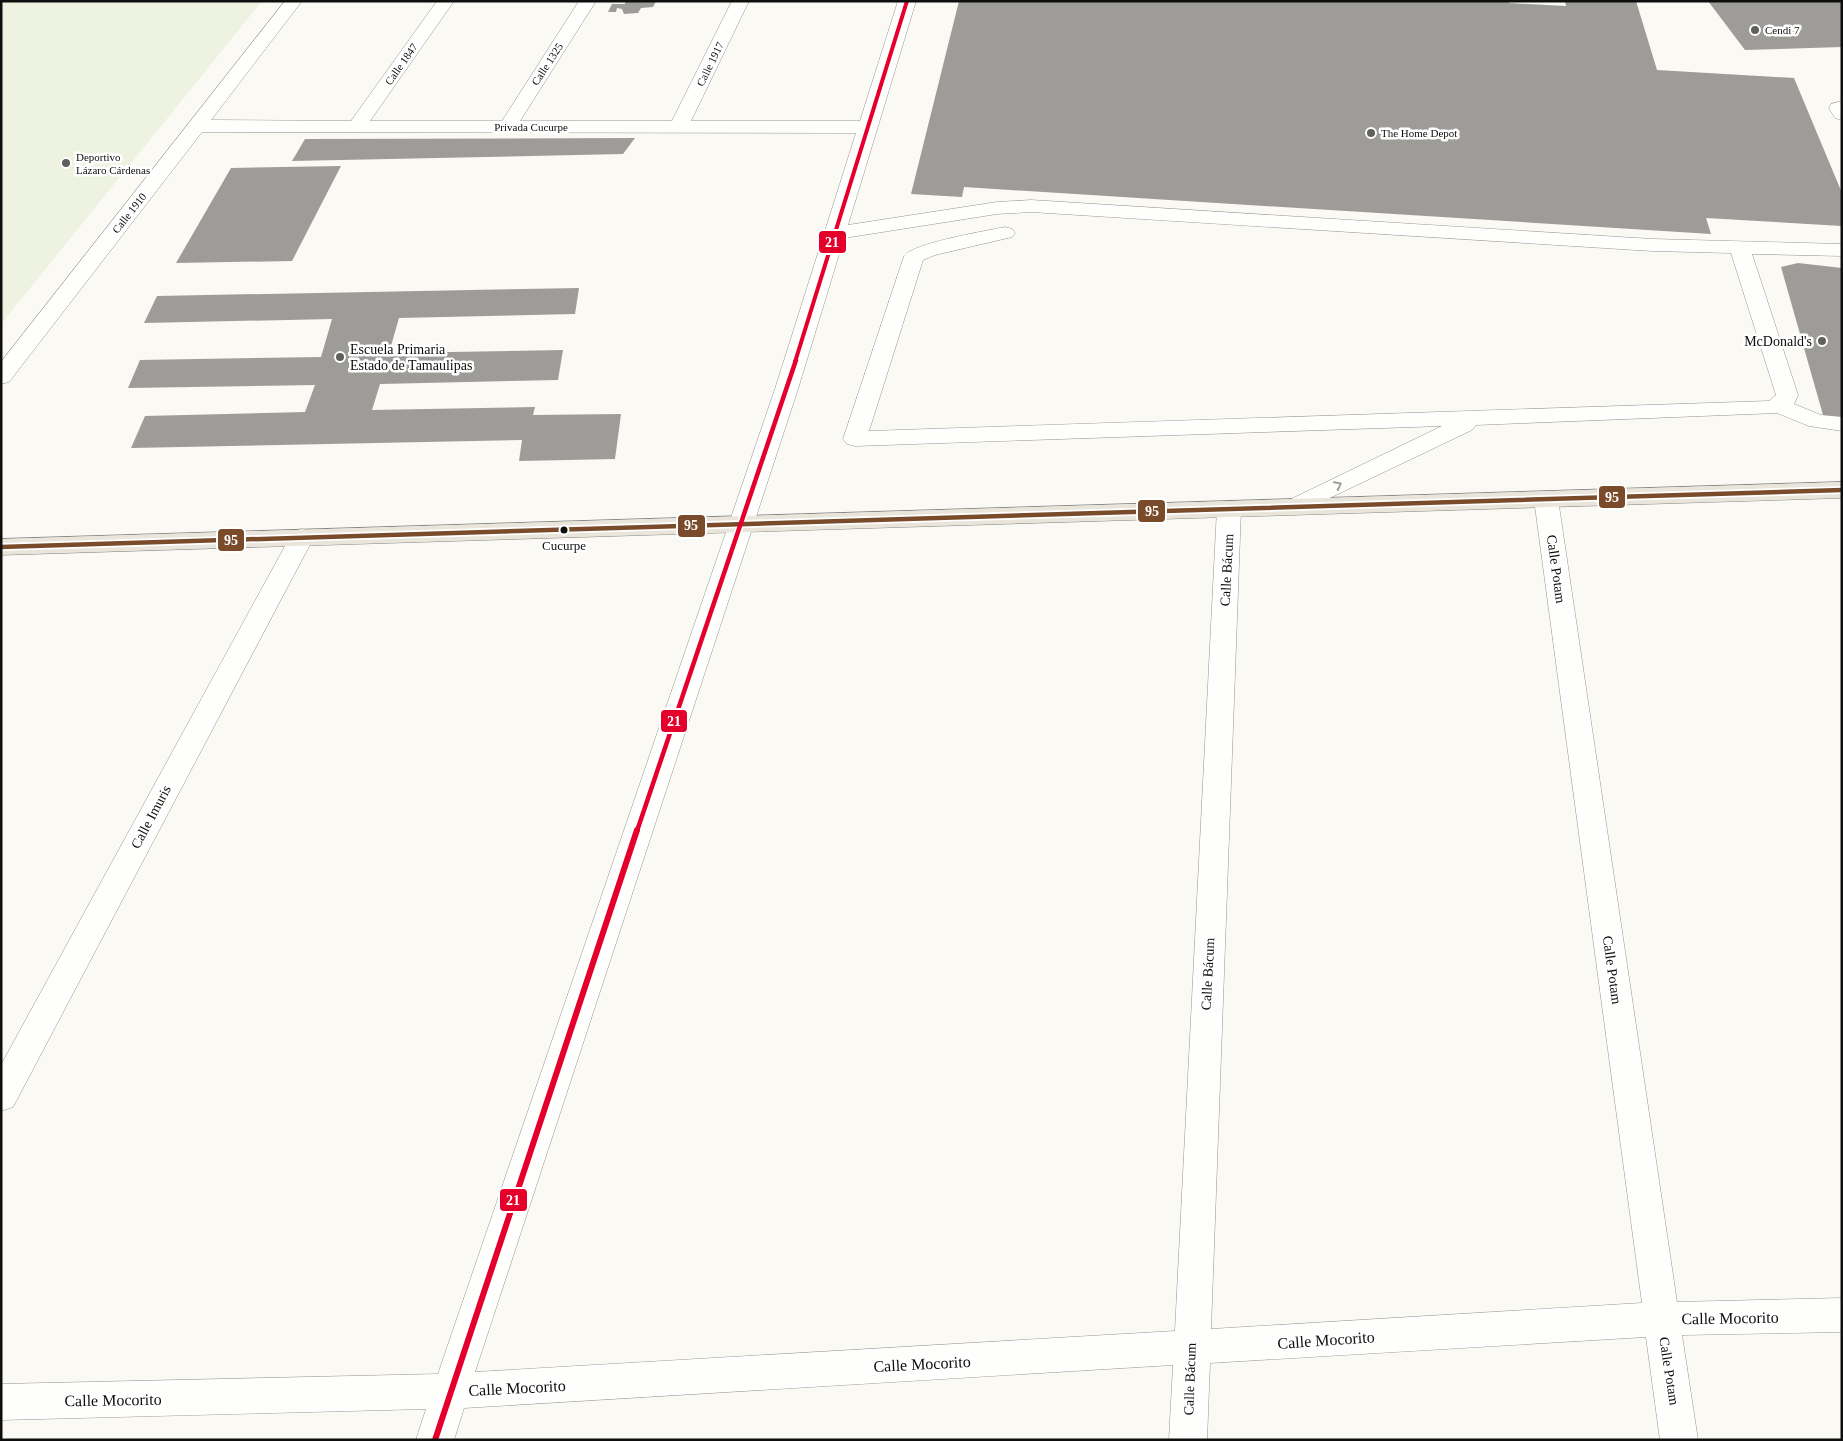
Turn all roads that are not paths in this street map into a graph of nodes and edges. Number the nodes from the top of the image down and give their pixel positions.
1 (294, 1) edge
2 (446, 1) edge
3 (588, 1) edge
4 (741, 1) edge
5 (907, 1) edge
6 (1842, 108) edge
7 (1842, 114) edge
8 (197, 126) junction
9 (357, 126) junction
10 (507, 126) junction
11 (679, 127) junction
12 (866, 127) junction
13 (836, 233) junction
14 (1005, 233) dead end
15 (1739, 247) junction
16 (1842, 250) edge
17 (1, 377) edge
18 (1780, 406) junction
19 (1478, 418) junction
20 (1842, 424) edge
21 (1842, 490) edge
22 (1546, 499) junction
23 (1294, 507) junction
24 (1229, 509) junction
25 (740, 524) junction
26 (302, 538) junction
27 (1, 547) edge
28 (1, 1098) edge
29 (1842, 1315) edge
30 (1661, 1319) junction
31 (1191, 1349) junction
32 (451, 1391) junction
33 (1, 1402) edge
34 (435, 1440) edge
35 (1188, 1440) edge
36 (1679, 1440) edge

1 - 8 street, Calle 1910
2 - 9 street, Calle 1847
3 - 10 street, Calle 1325
4 - 11 street, Calle 1917
5 - 12 street
6 - 7 street
8 - 9 street, Privada Cucurpe
8 - 17 street, Calle 1910
9 - 10 street, Privada Cucurpe
10 - 11 street, Privada Cucurpe
11 - 12 street, Privada Cucurpe
12 - 13 street
13 - 15 street
13 - 25 street
14 - 19 street
15 - 16 street
15 - 18 street
18 - 19 street
18 - 20 street
23 -> 19 street
21 - 22 main road
22 - 23 main road
22 - 30 street, Calle Potam
23 - 24 main road
24 - 25 main road
24 - 31 street, Calle Bácum
25 - 26 main road
25 - 32 street
26 - 27 main road
26 - 28 street, Calle Imuris
29 - 30 street, Calle Mocorito
30 - 31 street, Calle Mocorito
30 - 36 street, Calle Potam
31 - 32 street, Calle Mocorito
31 - 35 street, Calle Bácum
32 - 33 street, Calle Mocorito
32 - 34 street

